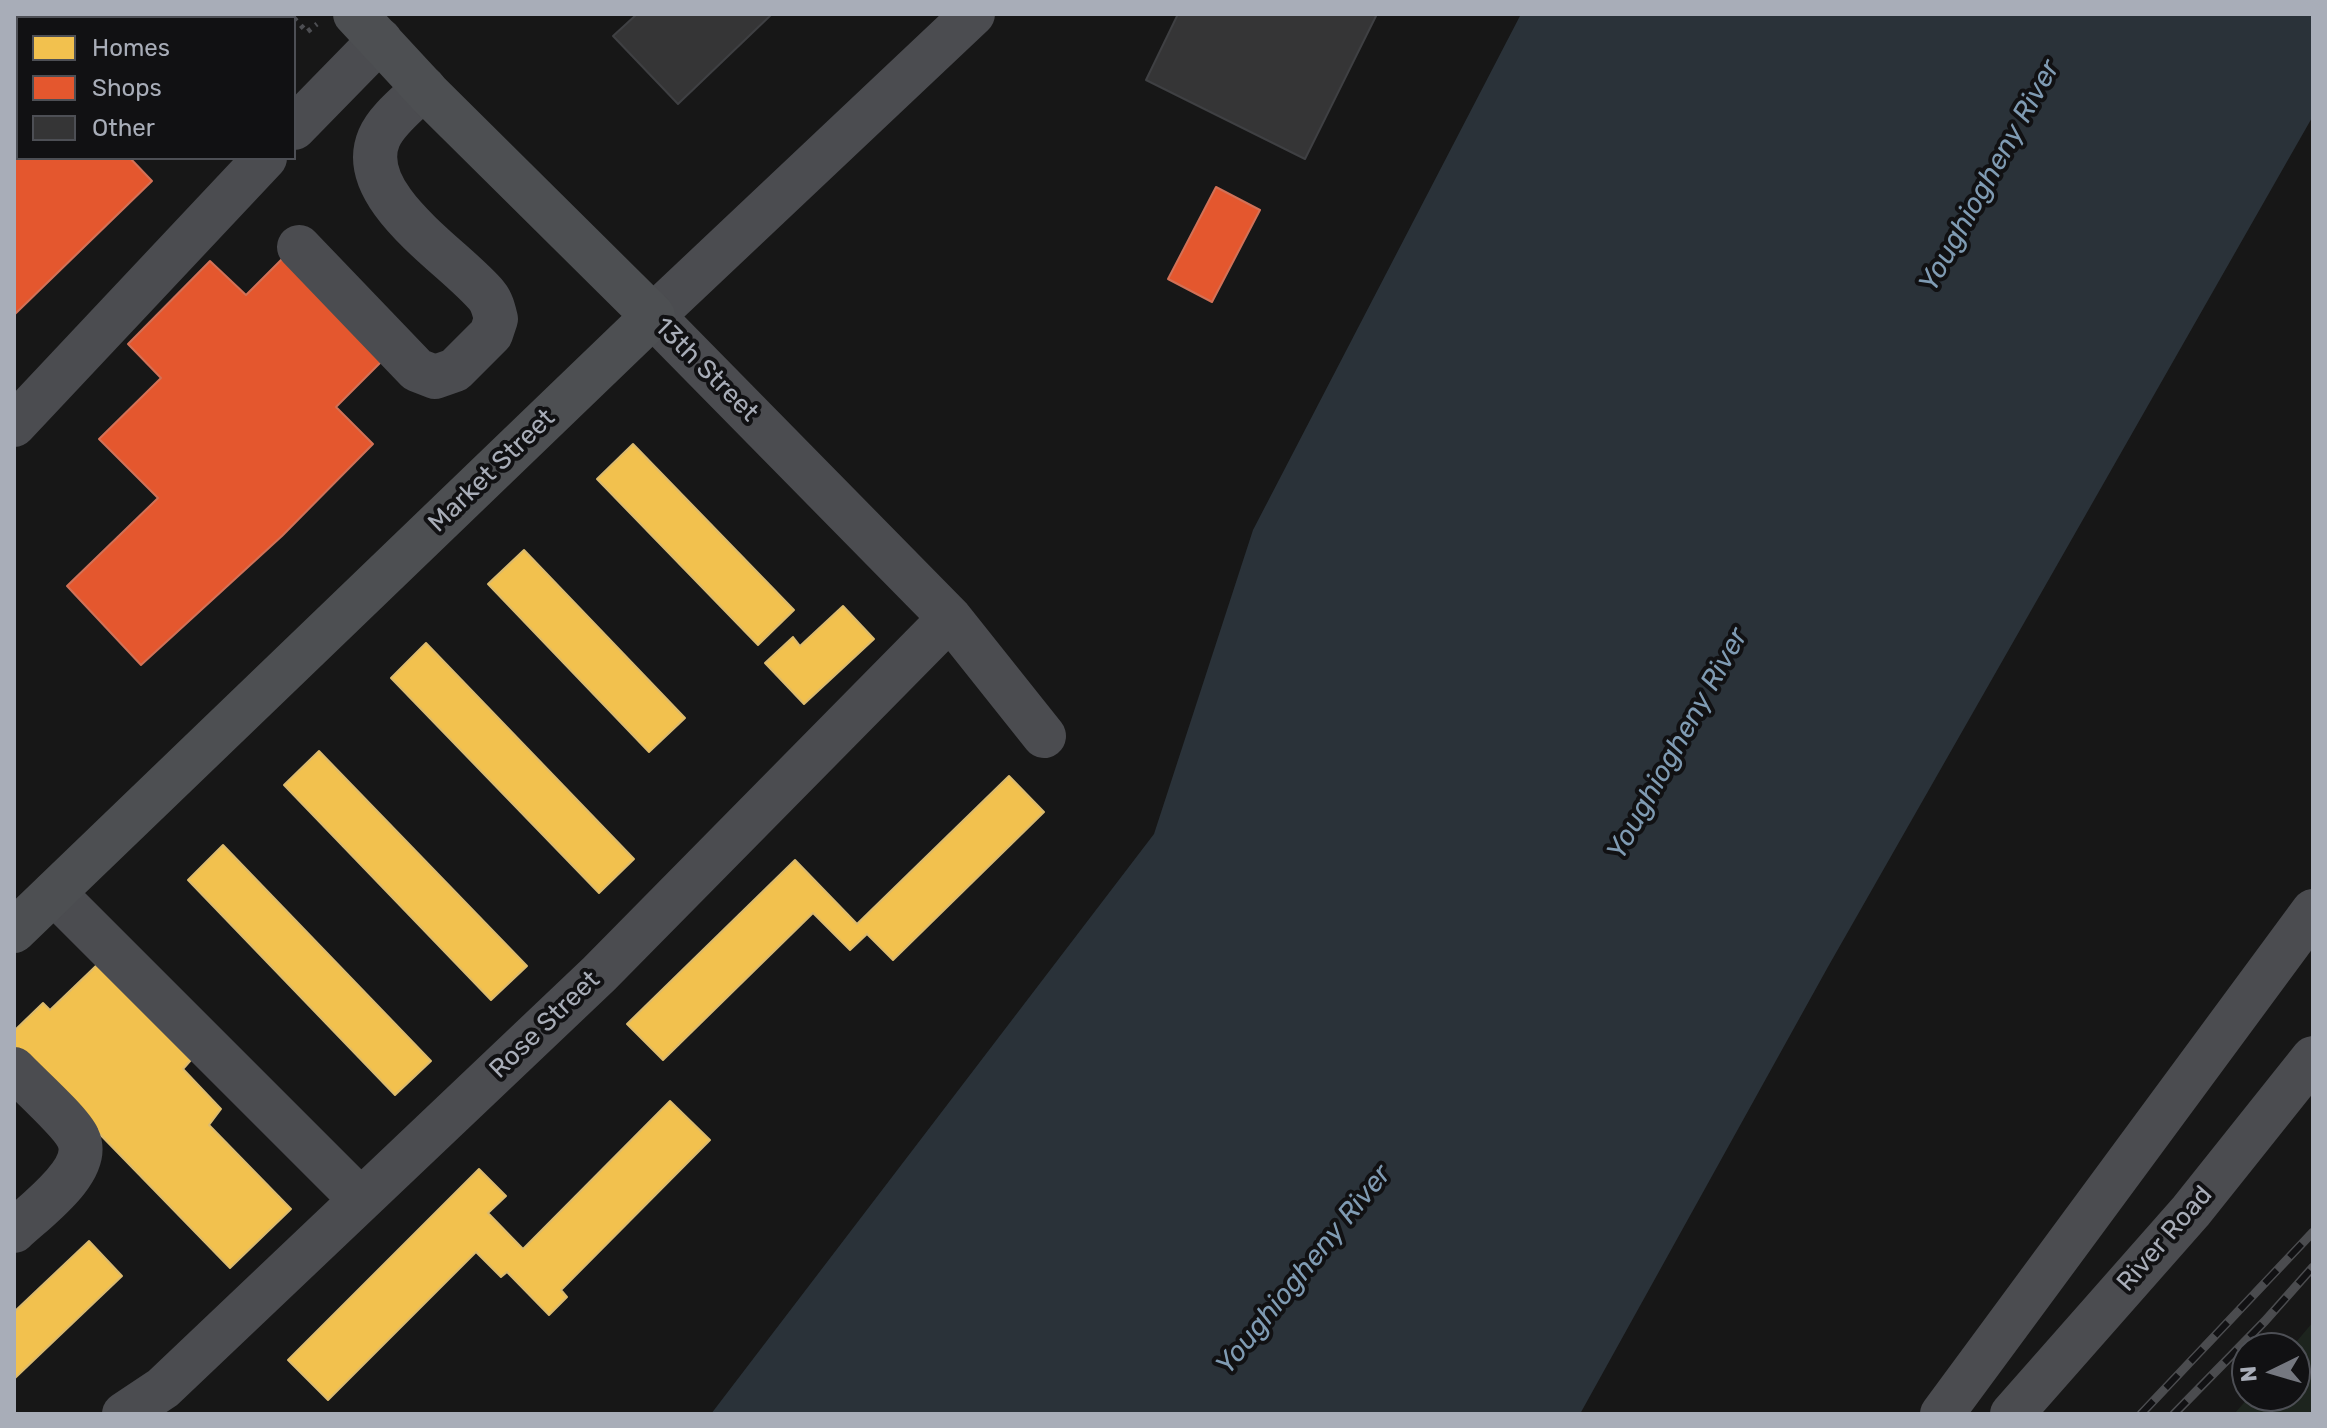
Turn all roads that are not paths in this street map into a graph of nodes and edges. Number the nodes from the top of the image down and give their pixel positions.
1 (973, 14) edge
2 (351, 26) edge
3 (424, 88) junction
4 (296, 124) edge
5 (263, 160) edge
6 (299, 247) dead end
7 (653, 316) junction
8 (14, 425) edge
9 (950, 618) junction
10 (1044, 736) dead end
11 (54, 893) junction
12 (2313, 911) edge
13 (14, 931) edge
14 (2313, 1058) edge
15 (14, 1069) edge
16 (361, 1200) junction
17 (14, 1231) edge
18 (124, 1414) edge
19 (1942, 1414) edge
20 (2012, 1414) edge

1 - 7 street, Market Street
2 - 3 main road, 13th Street
2 - 4 street
3 - 6 street
3 - 7 main road, 13th Street
5 - 8 street
7 - 9 street, 13th Street
7 - 11 main road, Market Street
9 - 10 street, 13th Street
9 - 16 street, Rose Street
11 - 13 main road, Market Street
11 - 16 street
12 - 19 street
14 - 20 street, River Road
15 - 17 street
16 - 18 street, Rose Street

